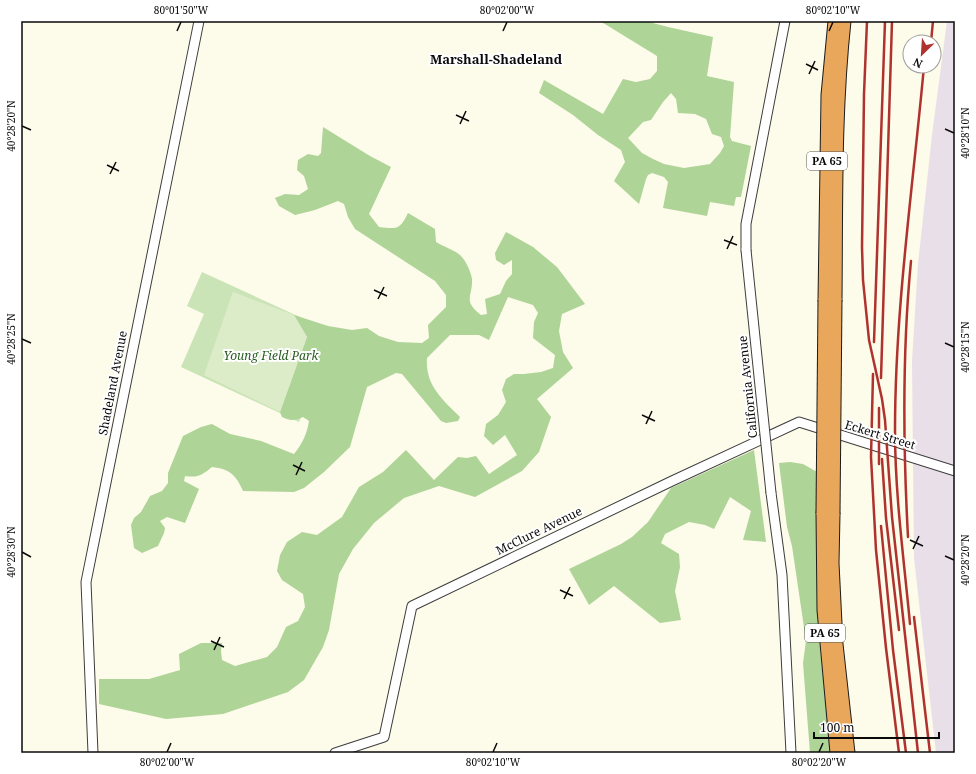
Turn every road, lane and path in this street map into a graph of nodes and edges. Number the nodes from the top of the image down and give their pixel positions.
1 (199, 21) edge
2 (785, 21) edge
3 (835, 21) edge
4 (844, 21) edge
5 (830, 300) junction
6 (799, 422) joint
7 (955, 471) edge
8 (828, 513) junction
9 (93, 753) edge
10 (335, 753) edge
11 (792, 753) edge
12 (837, 753) edge
13 (848, 753) edge

1 - 9 street, Shadeland Avenue
2 - 11 street, California Avenue, bridge
3 - 5 highway, PA 65
4 - 5 highway, PA 65
5 - 8 highway, PA 65, bridge
6 - 7 street, Eckert Street
6 - 10 street, McClure Avenue
8 - 12 highway, PA 65
8 - 13 highway, PA 65

